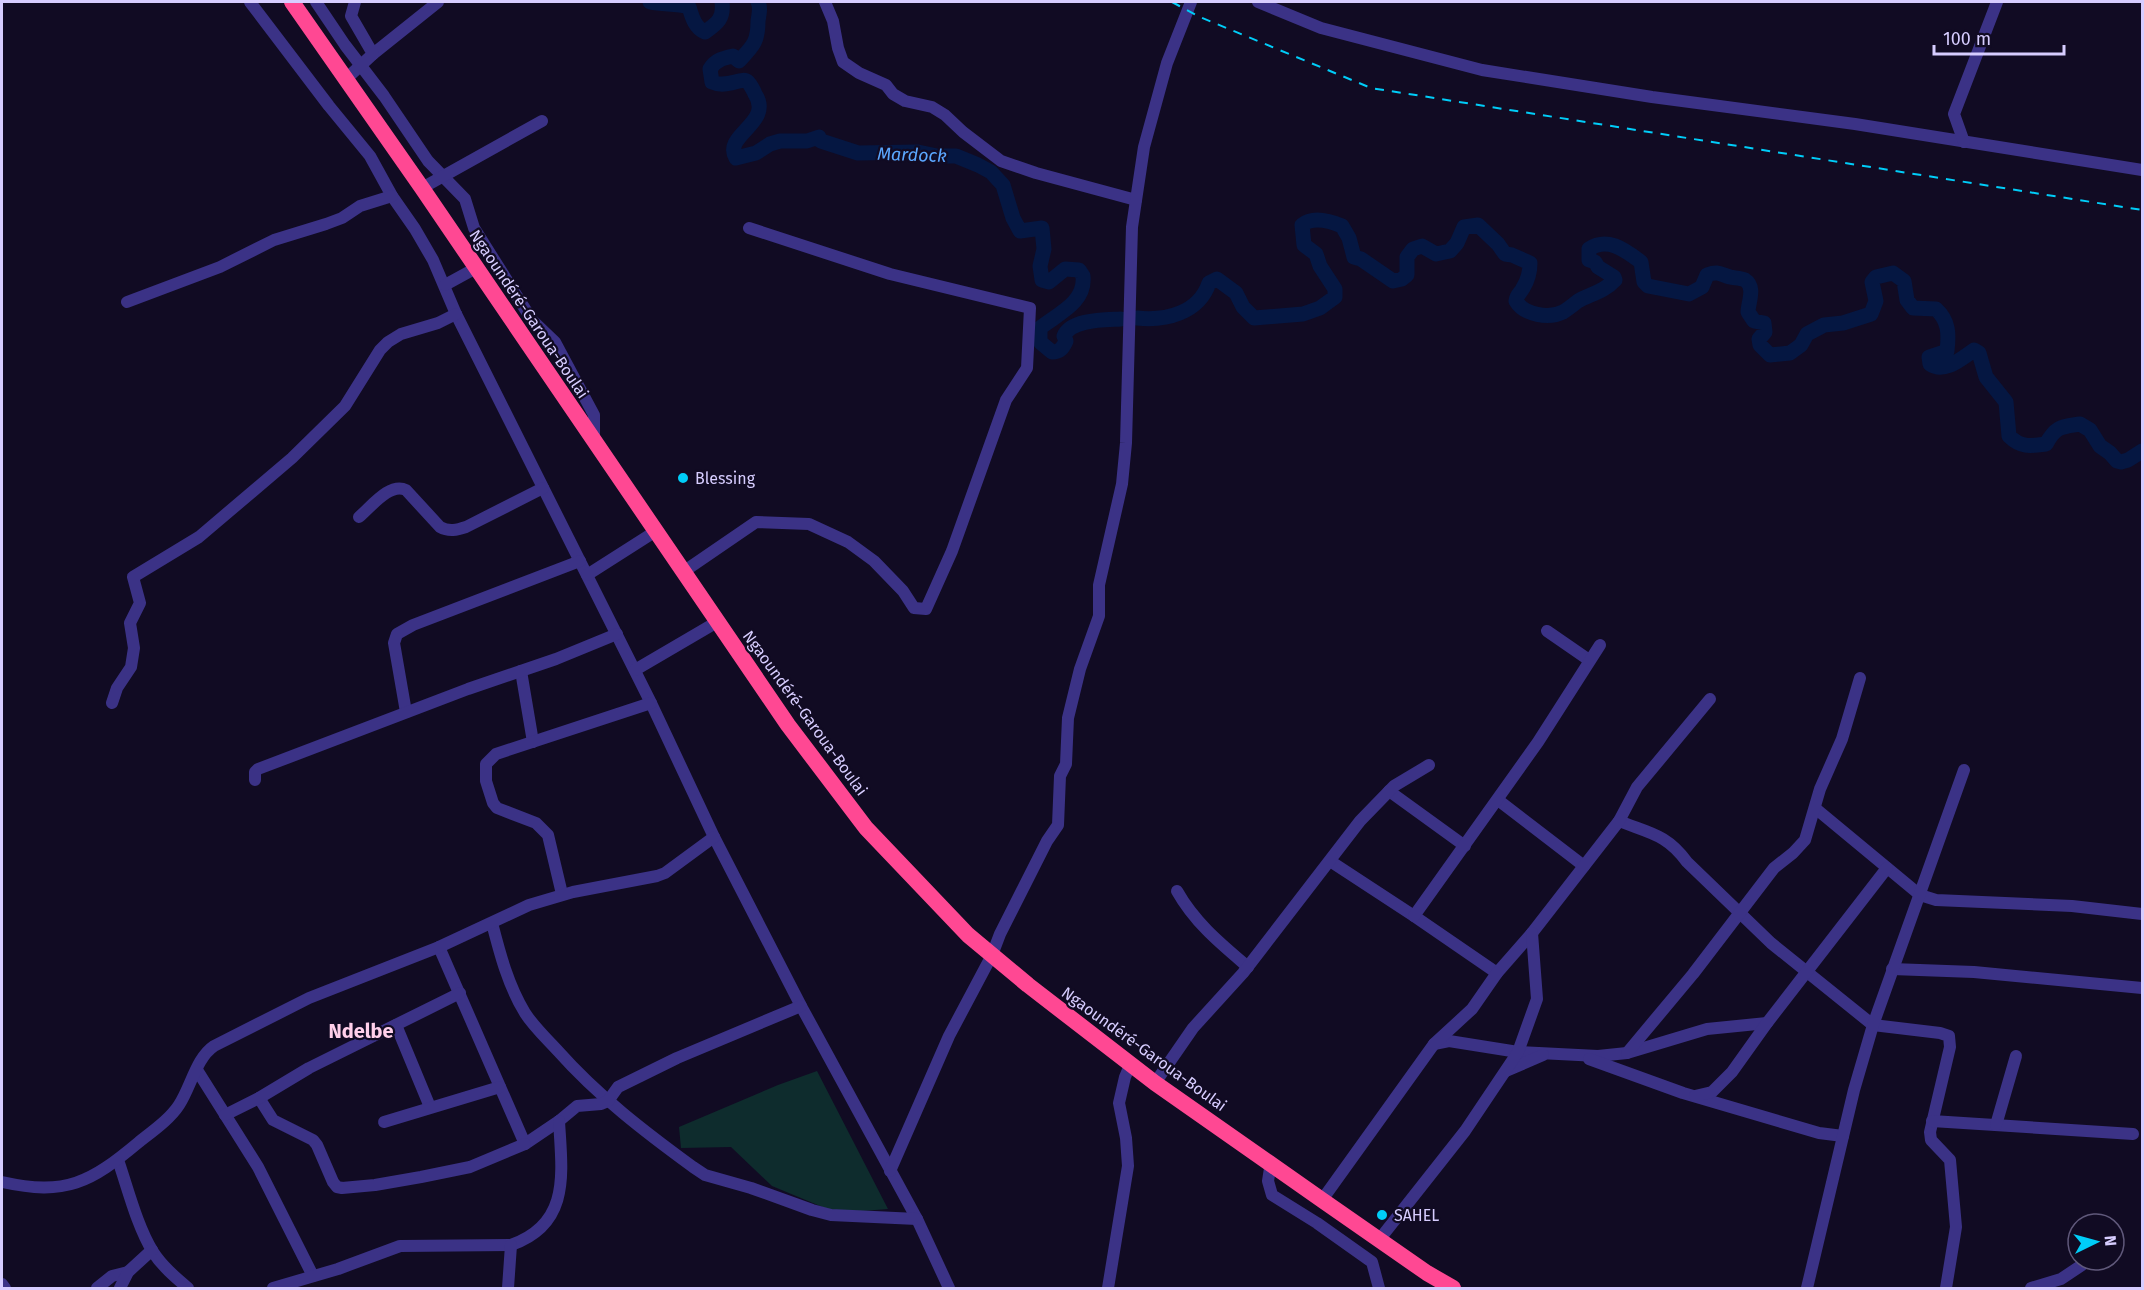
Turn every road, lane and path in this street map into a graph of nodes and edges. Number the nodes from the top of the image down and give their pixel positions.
1 (250, 2) edge
2 (292, 2) edge
3 (316, 2) edge
4 (355, 2) edge
5 (438, 2) edge
6 (825, 2) edge
7 (1191, 2) edge
8 (1258, 2) edge
9 (1997, 2) edge
10 (373, 54) junction
11 (360, 65) junction
12 (346, 79) junction
13 (542, 121) dead end
14 (1964, 142) junction
15 (2142, 170) edge
16 (442, 176) junction
17 (422, 188) junction
18 (392, 196) junction
19 (1136, 200) junction
20 (749, 228) dead end
21 (476, 268) junction
22 (445, 285) junction
23 (126, 302) dead end
24 (456, 314) junction
25 (594, 440) junction
26 (543, 488) junction
27 (359, 517) dead end
28 (656, 531) junction
29 (580, 561) junction
30 (683, 572) junction
31 (587, 575) junction
32 (717, 622) junction
33 (1547, 631) dead end
34 (617, 634) junction
35 (1600, 645) dead end
36 (1589, 660) junction
37 (635, 670) junction
38 (520, 671) junction
39 (1860, 678) dead end
40 (1710, 699) dead end
41 (112, 703) dead end
42 (651, 703) junction
43 (406, 712) junction
44 (533, 742) junction
45 (1429, 765) dead end
46 (1964, 770) dead end
47 (255, 780) dead end
48 (1389, 791) junction
49 (1498, 800) junction
50 (1815, 808) junction
51 (1618, 821) junction
52 (714, 837) junction
53 (1465, 846) junction
54 (1330, 861) junction
55 (1584, 866) junction
56 (1887, 868) junction
57 (1177, 891) dead end
58 (562, 894) junction
59 (1920, 895) junction
60 (1739, 913) junction
61 (2142, 915) edge
62 (1414, 916) junction
63 (492, 923) junction
64 (1532, 933) junction
65 (439, 947) junction
66 (992, 955) junction
67 (1248, 967) junction
68 (1892, 969) junction
69 (1807, 971) junction
70 (1497, 973) junction
71 (2142, 987) edge
72 (460, 993) junction
73 (801, 1006) junction
74 (1767, 1023) junction
75 (396, 1025) junction
76 (1873, 1025) junction
77 (1434, 1044) junction
78 (1518, 1052) junction
79 (1550, 1053) junction
80 (1627, 1053) junction
81 (1576, 1054) junction
82 (2016, 1056) dead end
83 (1131, 1063) junction
84 (196, 1070) junction
85 (1505, 1071) junction
86 (1155, 1083) junction
87 (500, 1087) junction
88 (1695, 1096) junction
89 (259, 1098) junction
90 (608, 1101) junction
91 (430, 1107) junction
92 (225, 1115) junction
93 (1932, 1120) junction
94 (560, 1121) junction
95 (384, 1122) dead end
96 (1996, 1125) junction
97 (2133, 1134) dead end
98 (1843, 1136) junction
99 (525, 1144) junction
100 (118, 1160) junction
101 (1271, 1162) junction
102 (890, 1172) junction
103 (2, 1182) edge
104 (1322, 1200) junction
105 (917, 1219) junction
106 (1380, 1240) junction
107 (511, 1245) junction
108 (152, 1250) junction
109 (128, 1272) junction
110 (2072, 1272) edge
111 (313, 1276) junction
112 (2, 1284) edge
113 (5, 1288) edge
114 (97, 1288) edge
115 (120, 1288) edge
116 (188, 1288) edge
117 (273, 1288) edge
118 (508, 1288) edge
119 (949, 1288) edge
120 (1108, 1288) edge
121 (1379, 1288) edge
122 (1453, 1288) edge
123 (1807, 1288) edge
124 (1946, 1288) edge
125 (2031, 1288) edge

1 - 18 street
2 - 12 highway, Ngaoundéré-Garoua-Boulai
3 - 11 street
4 - 10 street
5 - 10 street
6 - 19 street
7 - 19 street
8 - 14 street
9 - 14 street
10 - 11 street
11 - 12 street
11 - 16 street
12 - 17 highway, Ngaoundéré-Garoua-Boulai
13 - 16 street
14 - 15 street
16 - 17 street
16 - 25 street
17 - 21 highway, Ngaoundéré-Garoua-Boulai
18 - 22 street
18 - 23 street
19 - 66 street
20 - 30 street
21 - 22 street
21 - 25 highway, Ngaoundéré-Garoua-Boulai
22 - 24 street
24 - 26 street
24 - 41 street
25 - 28 highway, Ngaoundéré-Garoua-Boulai
26 - 27 street
26 - 29 street
28 - 30 highway, Ngaoundéré-Garoua-Boulai
28 - 31 street
29 - 31 street
29 - 43 street
30 - 32 highway, Ngaoundéré-Garoua-Boulai
31 - 34 street
32 - 37 street
32 - 66 highway, Ngaoundéré-Garoua-Boulai
33 - 36 street
34 - 37 street
34 - 38 street
35 - 36 street
36 - 49 street
37 - 42 street
38 - 43 street
38 - 44 street
39 - 50 street
40 - 51 street
42 - 44 street
42 - 52 street
43 - 47 street
44 - 58 street
45 - 48 street
46 - 59 street
48 - 53 street
48 - 54 street
49 - 53 street
49 - 55 street
50 - 56 street
50 - 60 street
51 - 55 street
51 - 60 street
52 - 58 street
52 - 73 street
53 - 62 street
54 - 62 street
54 - 67 street
55 - 64 street
56 - 59 street
56 - 69 street
57 - 67 street
58 - 63 street
59 - 61 street
59 - 68 street
60 - 69 street
60 - 80 street
62 - 70 street
63 - 65 street
63 - 90 street
64 - 70 street
64 - 78 street
65 - 72 street
65 - 84 street
66 - 83 highway, Ngaoundéré-Garoua-Boulai
66 - 102 street
67 - 86 street
68 - 71 street
68 - 76 street
69 - 74 street
69 - 76 street
70 - 77 street
72 - 75 street
72 - 87 street
73 - 90 street
73 - 102 street
74 - 80 street
74 - 88 street
75 - 89 street
75 - 91 street
76 - 93 street
76 - 98 street
77 - 78 street
77 - 104 street
78 - 79 street
78 - 85 street
79 - 81 street
79 - 85 street
80 - 81 street
81 - 88 street
82 - 96 street
83 - 86 highway, Ngaoundéré-Garoua-Boulai
83 - 120 street
84 - 92 street
84 - 100 street
85 - 106 street
86 - 101 highway, Ngaoundéré-Garoua-Boulai
87 - 91 street
87 - 99 street
88 - 98 street
89 - 92 street
89 - 99 street
90 - 94 street
90 - 105 street
91 - 95 street
92 - 111 street
93 - 96 street
93 - 124 street
94 - 99 street
94 - 107 street
96 - 97 street
98 - 123 street
100 - 103 street
100 - 108 street
101 - 104 highway, Ngaoundéré-Garoua-Boulai
101 - 121 street
102 - 105 street
104 - 106 highway, Ngaoundéré-Garoua-Boulai
105 - 119 street
106 - 122 highway, Ngaoundéré-Garoua-Boulai
107 - 111 street
107 - 118 street
108 - 109 street
108 - 116 street
109 - 114 street
109 - 115 street
110 - 125 street
111 - 117 street
112 - 113 street

